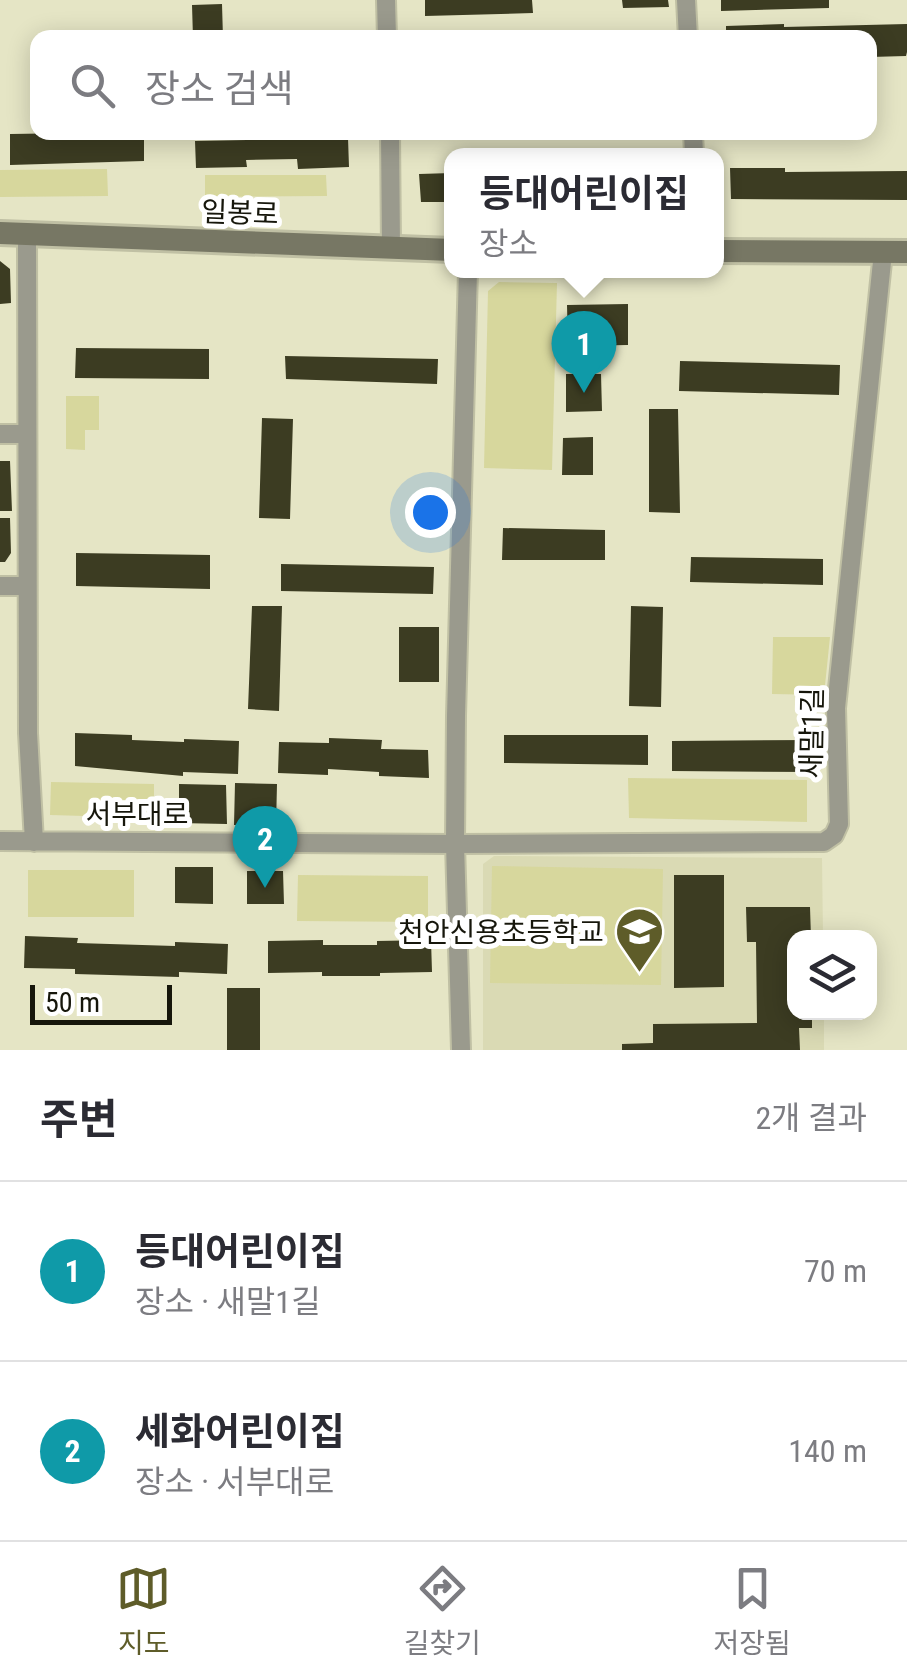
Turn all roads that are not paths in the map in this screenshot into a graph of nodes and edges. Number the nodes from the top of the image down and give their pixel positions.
1 (386, 0) edge
2 (686, 0) edge
3 (387, 30) edge
4 (688, 30) edge
5 (390, 140) edge
6 (0, 233) edge
7 (27, 234) junction
8 (391, 248) junction
9 (444, 250) edge
10 (724, 252) edge
11 (883, 252) junction
12 (907, 252) edge
13 (468, 278) edge
14 (0, 434) edge
15 (26, 434) junction
16 (0, 586) edge
17 (27, 586) junction
18 (0, 841) edge
19 (34, 842) junction
20 (455, 844) junction
21 (461, 1050) edge

1 - 3 street
2 - 4 street
5 - 8 street
6 - 7 street, 일봉로
7 - 8 street, 일봉로
7 - 15 street
8 - 9 street, 일봉로
10 - 11 street
11 - 12 street
11 - 20 street, 새말1길
13 - 20 street
14 - 15 street
15 - 17 street
16 - 17 street
17 - 19 street
18 - 19 street, 서부대로
19 - 20 street, 서부대로
20 - 21 street

